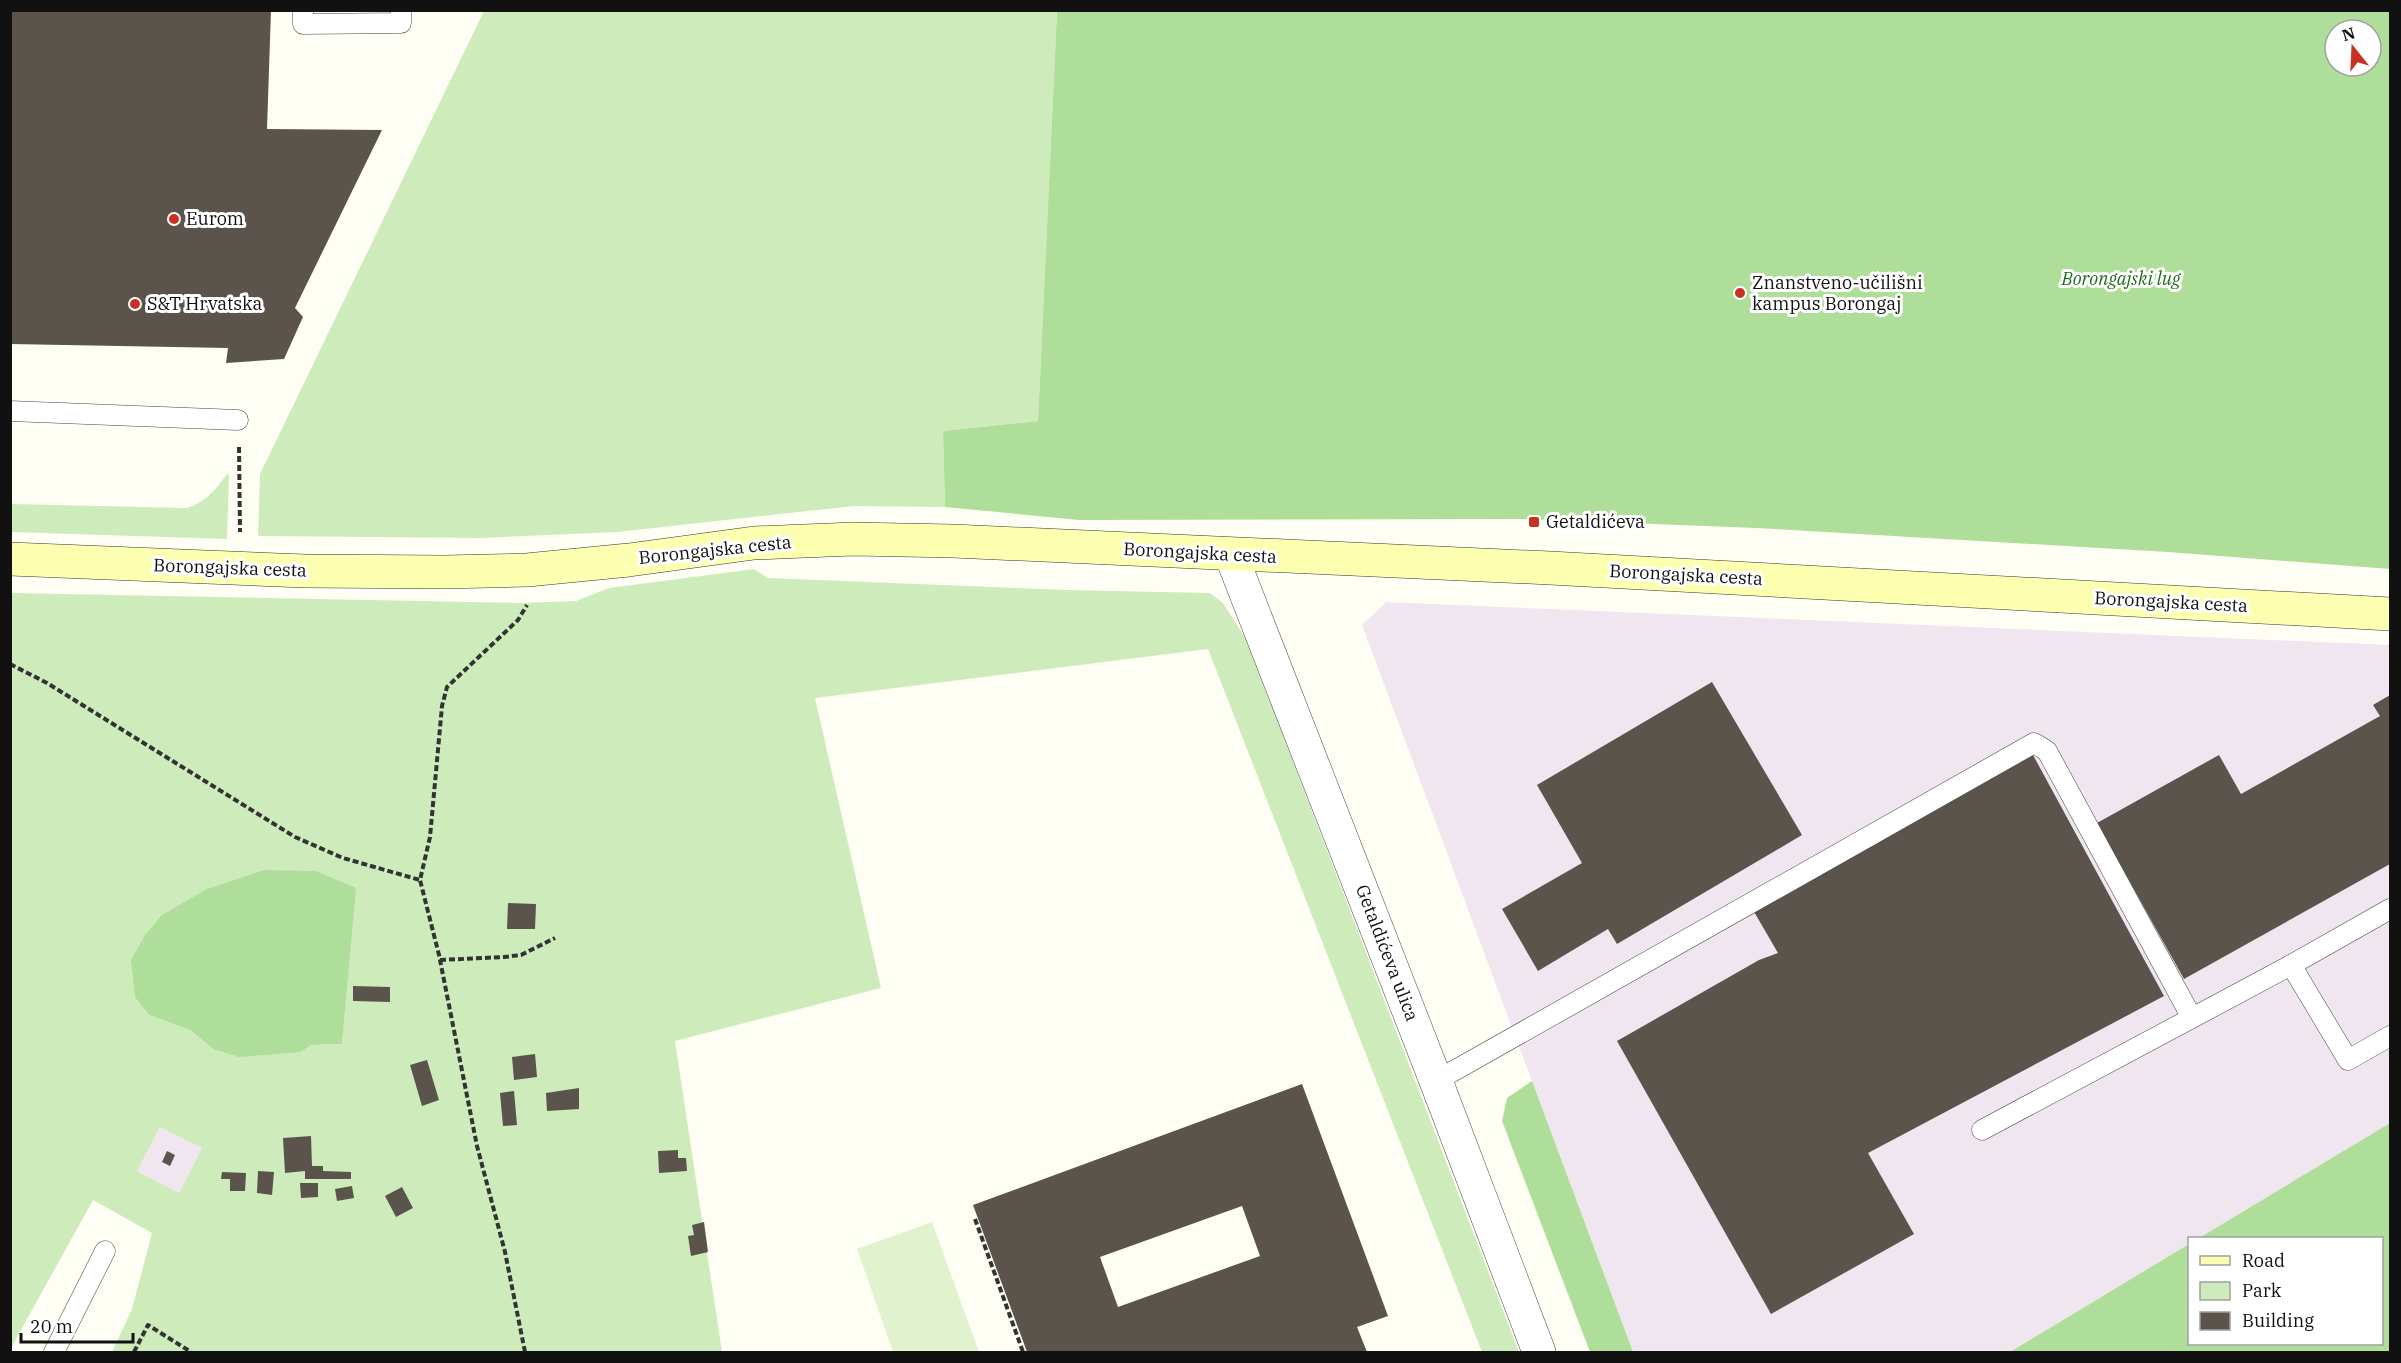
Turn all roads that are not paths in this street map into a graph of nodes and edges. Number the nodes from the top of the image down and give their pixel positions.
1 (303, 10) edge
2 (401, 10) edge
3 (10, 411) edge
4 (238, 420) road end
5 (1231, 555) junction
6 (10, 559) edge
7 (2391, 614) edge
8 (2391, 909) edge
9 (2291, 965) junction
10 (2192, 1018) junction
11 (2391, 1036) edge
12 (1437, 1081) junction
13 (1982, 1130) dead end
14 (105, 1251) dead end
15 (54, 1353) edge
16 (1539, 1353) edge

1 - 2 lane
3 - 4 lane
5 - 6 street, Borongajska cesta
5 - 7 street, Borongajska cesta
5 - 12 street, Getaldićeva ulica
8 - 9 lane
9 - 10 lane
9 - 11 lane
10 - 12 lane
10 - 13 lane
12 - 16 street, Getaldićeva ulica
14 - 15 lane

